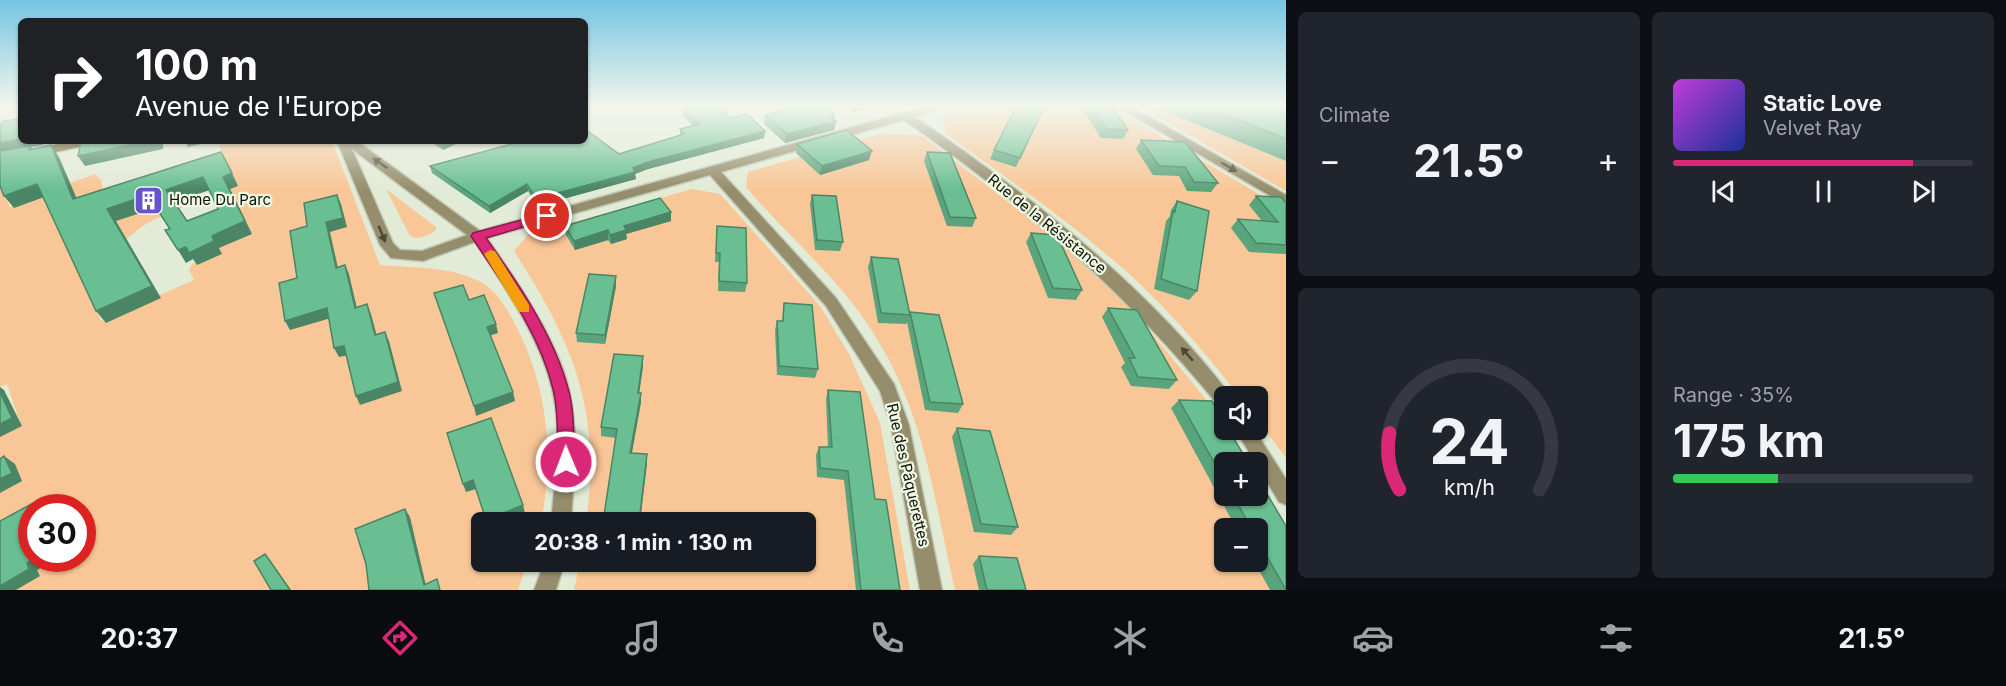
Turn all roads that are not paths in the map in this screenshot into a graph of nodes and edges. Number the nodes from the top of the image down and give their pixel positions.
1 (839, 135) edge
2 (930, 135) edge
3 (1171, 135) edge
4 (74, 144) edge
5 (344, 144) edge
6 (353, 144) edge
7 (0, 160) edge
8 (712, 170) junction
9 (1286, 201) edge
10 (478, 236) junction
11 (1214, 388) edge
12 (1251, 440) edge
13 (1286, 496) edge
14 (562, 512) edge
15 (551, 572) edge
16 (545, 590) edge
17 (932, 590) edge

1 - 8 street
11 -> 2 street, Rue de la Résistance
3 -> 9 street
4 - 7 main road
5 -> 10 street
10 -> 6 street
8 - 10 street
8 - 17 street, Rue des Pâquerettes
10 - 14 street
12 - 13 street
15 - 16 street

